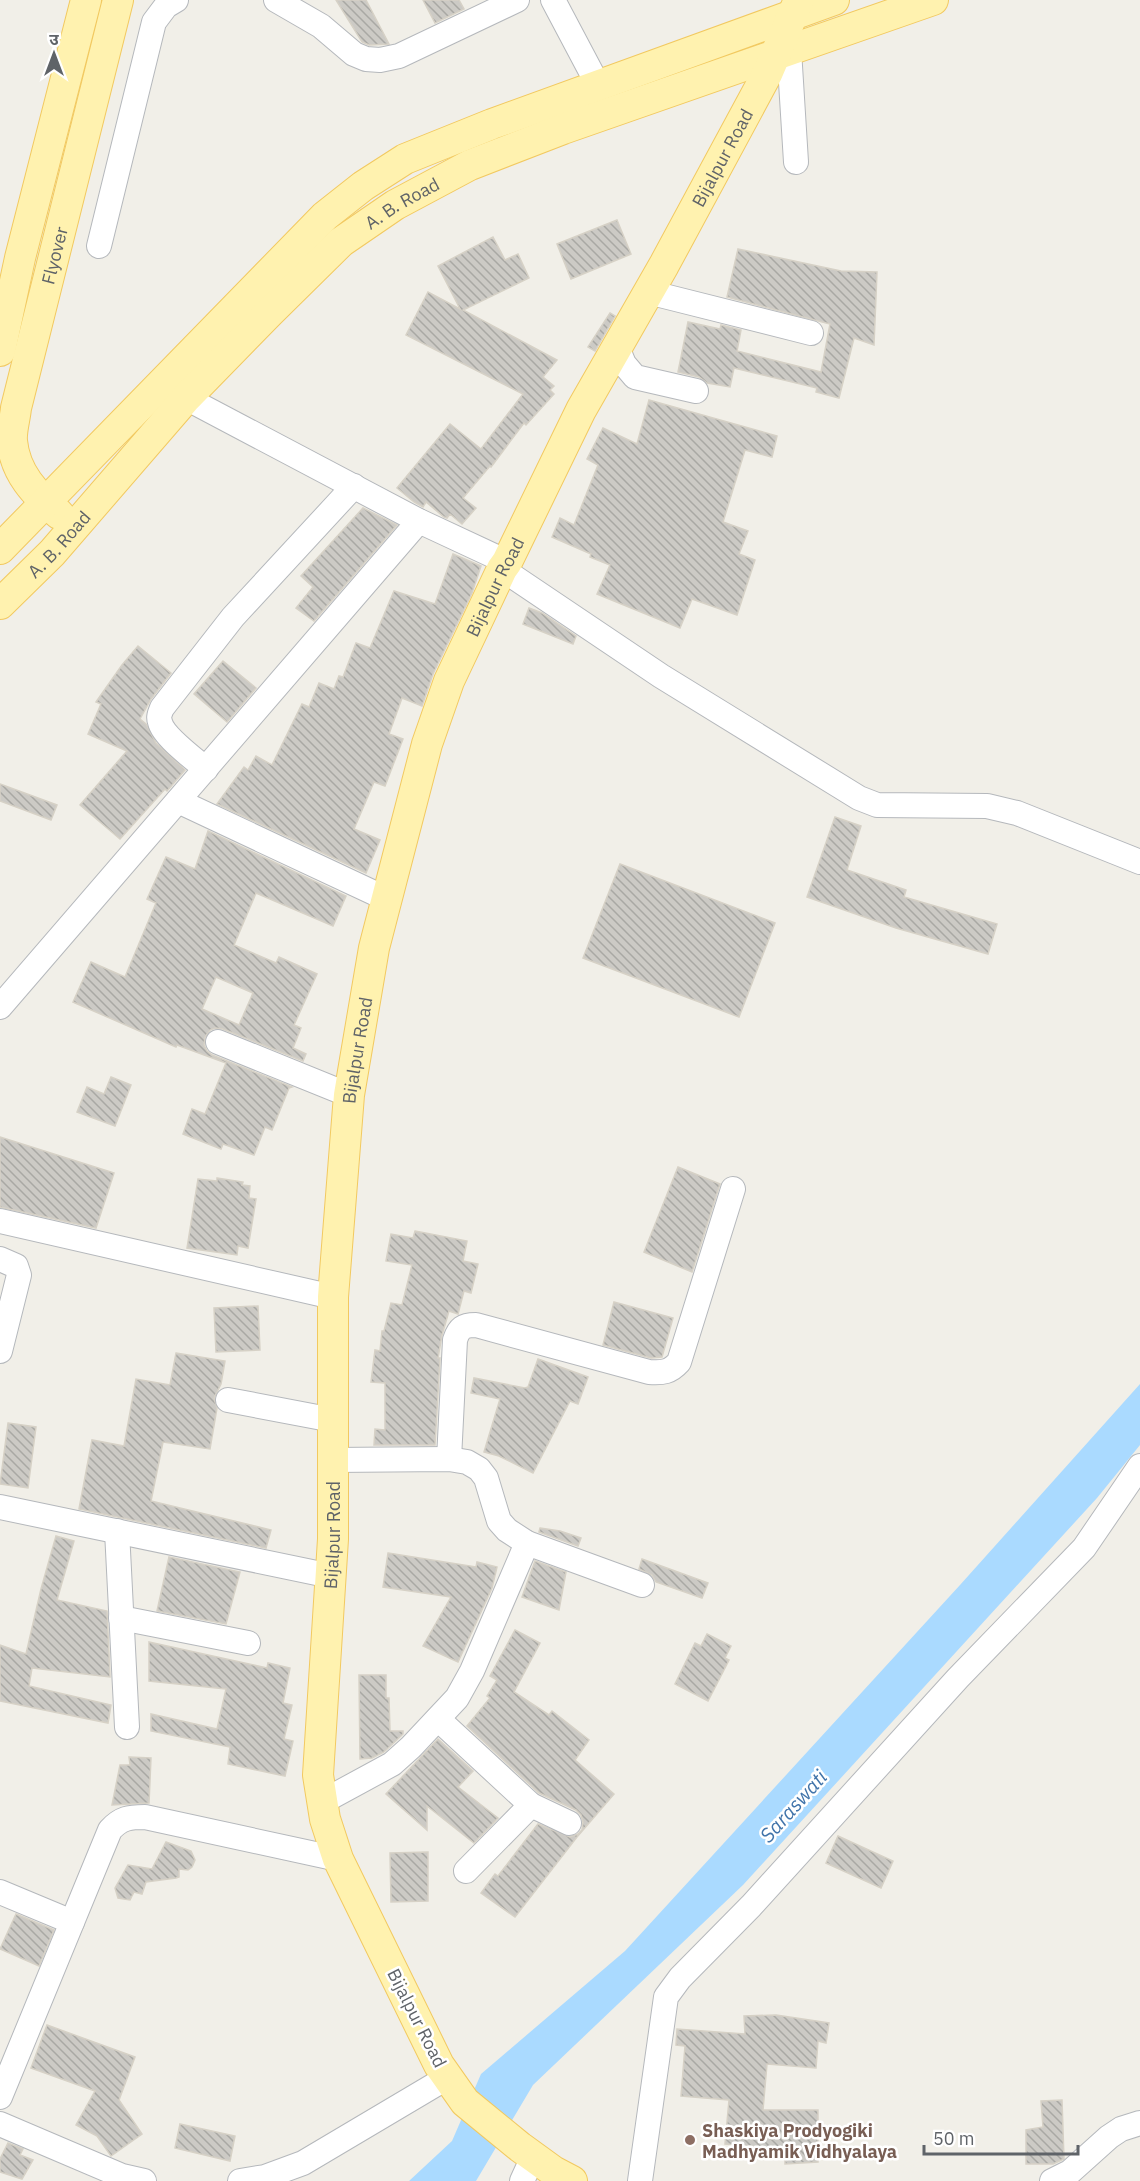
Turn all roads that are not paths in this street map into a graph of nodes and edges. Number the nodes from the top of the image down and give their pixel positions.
1 (86, 0) edge
2 (118, 0) edge
3 (176, 0) edge
4 (276, 0) edge
5 (517, 0) edge
6 (553, 0) edge
7 (834, 0) edge
8 (933, 0) edge
9 (796, 7) edge
10 (782, 53) junction
11 (598, 85) junction
12 (796, 162) dead end
13 (99, 246) dead end
14 (648, 292) junction
15 (811, 333) dead end
16 (617, 347) junction
17 (0, 351) edge
18 (696, 391) dead end
19 (186, 398) junction
20 (354, 486) junction
21 (45, 502) junction
22 (419, 521) junction
23 (74, 527) junction
24 (5, 533) edge
25 (44, 561) junction
26 (504, 566) junction
27 (0, 603) edge
28 (206, 769) junction
29 (178, 801) junction
30 (1140, 862) edge
31 (387, 899) junction
32 (0, 1008) edge
33 (218, 1042) dead end
34 (349, 1095) junction
35 (733, 1189) dead end
36 (0, 1221) edge
37 (0, 1259) edge
38 (333, 1298) junction
39 (0, 1351) edge
40 (228, 1400) dead end
41 (333, 1420) junction
42 (449, 1459) junction
43 (333, 1460) junction
44 (1140, 1466) edge
45 (0, 1507) edge
46 (117, 1531) junction
47 (527, 1543) junction
48 (331, 1576) junction
49 (642, 1585) dead end
50 (121, 1618) junction
51 (248, 1643) dead end
52 (438, 1719) junction
53 (126, 1727) dead end
54 (321, 1802) junction
55 (531, 1805) junction
56 (568, 1823) dead end
57 (338, 1859) junction
58 (466, 1871) dead end
59 (0, 1892) edge
60 (72, 1922) junction
61 (448, 2078) junction
62 (0, 2097) edge
63 (1140, 2123) edge
64 (0, 2124) edge
65 (525, 2162) edge
66 (144, 2181) edge
67 (240, 2181) edge
68 (572, 2181) edge
69 (640, 2181) edge
70 (1052, 2181) edge

1 - 17 main road, Flyover
2 - 21 main road, Flyover
3 - 13 street
4 - 5 street
6 - 11 street
7 - 9 main road, A. B. Road
8 - 10 main road, A. B. Road
9 - 10 main road, Bijalpur Road
9 - 11 main road, A. B. Road
10 - 12 street
10 - 14 main road, Bijalpur Road
10 - 19 main road, A. B. Road
11 - 21 main road, A. B. Road
14 - 15 street
14 - 16 main road, Bijalpur Road
16 - 18 street
16 - 26 main road, Bijalpur Road
19 - 20 street
19 - 23 main road, A. B. Road
20 - 22 street
20 - 28 street
21 - 23 main road, Flyover
21 - 24 main road, A. B. Road
22 - 26 street
22 - 28 street
23 - 25 main road, A. B. Road
24 - 25 main road
25 - 27 main road, A. B. Road
26 - 30 street
26 - 31 main road, Bijalpur Road
28 - 29 street
29 - 31 street
29 - 32 street
31 - 34 main road, Bijalpur Road
33 - 34 street
34 - 38 main road, Bijalpur Road
35 - 42 street
36 - 38 street
37 - 39 street
38 - 41 main road, Bijalpur Road
40 - 41 street
41 - 43 main road, Bijalpur Road
42 - 43 street
42 - 47 street
43 - 48 main road, Bijalpur Road
44 - 69 street
45 - 46 street
46 - 48 street
46 - 50 street
47 - 49 street
47 - 52 street
48 - 54 main road, Bijalpur Road
50 - 51 street
50 - 53 street
52 - 54 street
52 - 55 street
54 - 57 main road, Bijalpur Road
55 - 56 street
55 - 58 street
57 - 60 street
57 - 61 main road, Bijalpur Road
59 - 60 street
60 - 62 street
61 - 65 main road, Bijalpur Road
61 - 67 street
63 - 70 street
64 - 66 street
65 - 68 main road, Bijalpur Road

